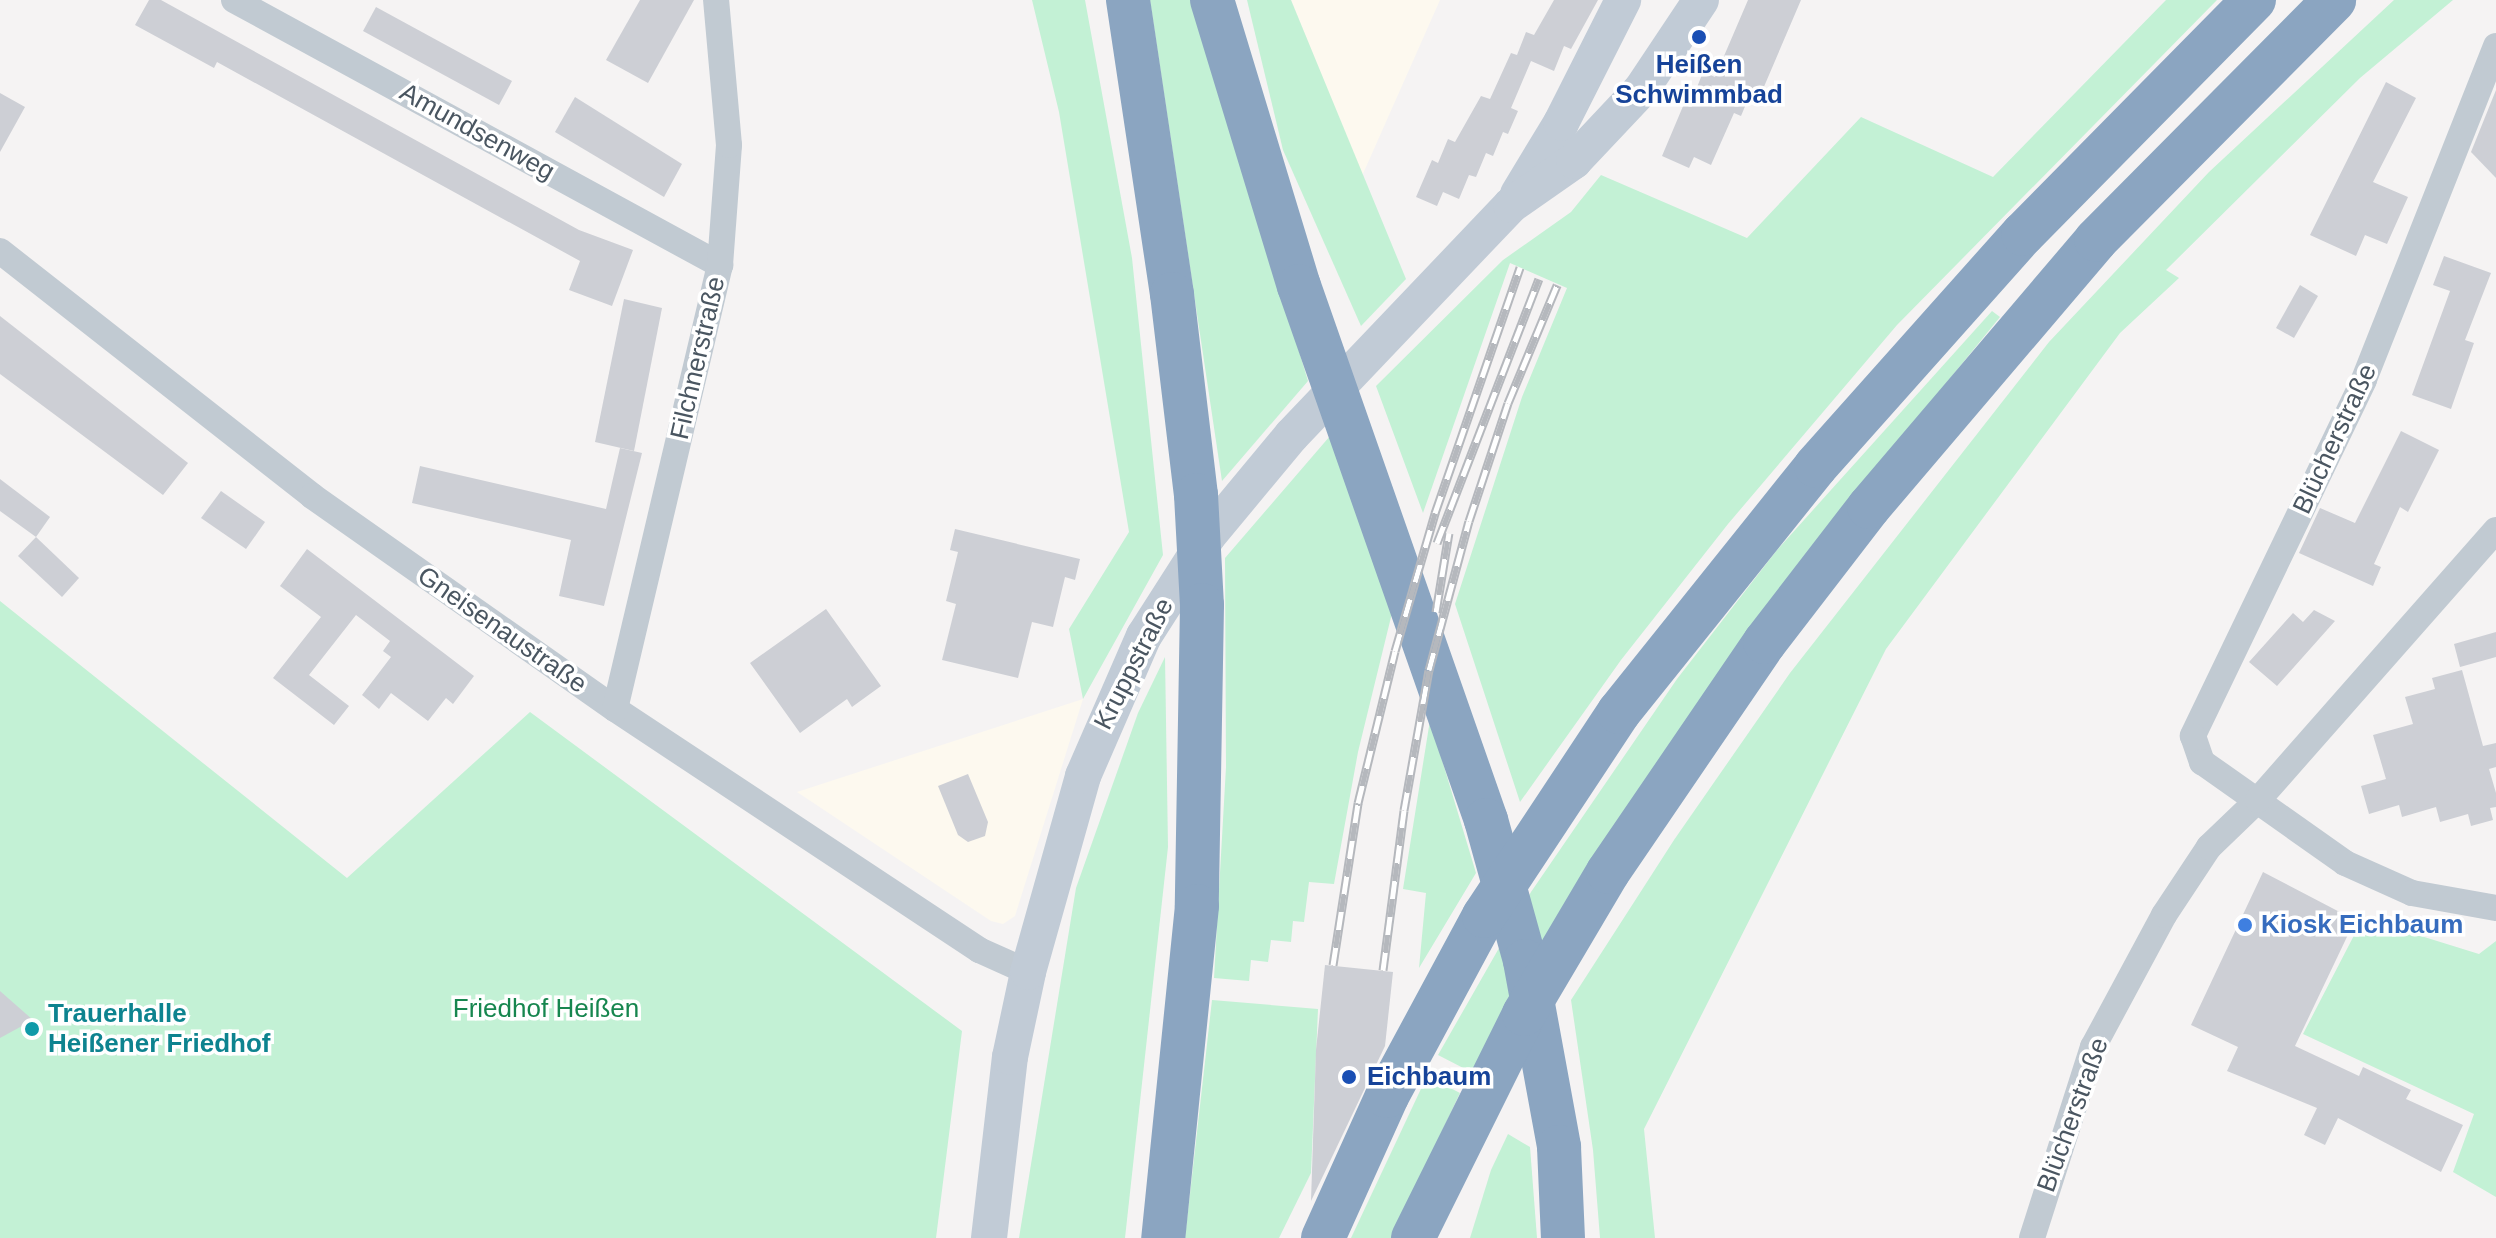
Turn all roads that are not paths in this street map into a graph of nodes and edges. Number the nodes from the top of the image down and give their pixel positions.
1 (234, 0) edge
2 (716, 0) edge
3 (1113, 0) edge
4 (1128, 0) edge
5 (1212, 0) edge
6 (1623, 0) edge
7 (1701, 0) edge
8 (2254, 0) edge
9 (2334, 0) edge
10 (2496, 46) edge
11 (1150, 147) junction
12 (1511, 205) junction
13 (0, 251) edge
14 (720, 265) junction
15 (2496, 530) edge
16 (615, 709) junction
17 (2258, 800) junction
18 (2496, 908) edge
19 (1028, 972) junction
20 (989, 1238) edge
21 (1163, 1238) edge
22 (1323, 1238) edge
23 (1413, 1238) edge
24 (1563, 1238) edge
25 (2032, 1238) edge

1 - 14 street, Amundsenweg
2 - 14 street, Filchnerstraße
3 - 11 highway
4 - 11 highway
5 - 24 highway
6 - 12 street, Kruppstraße
7 - 12 street, Kruppstraße
8 - 22 highway
9 - 23 highway
10 - 17 street, Blücherstraße
11 - 21 highway
12 - 19 street, Kruppstraße
13 - 16 street, Gneisenaustraße
14 - 16 street, Filchnerstraße
15 - 17 street, Blücherstraße
16 - 19 street, Gneisenaustraße
17 - 18 street
17 - 25 street, Blücherstraße
19 - 20 street, Kruppstraße

